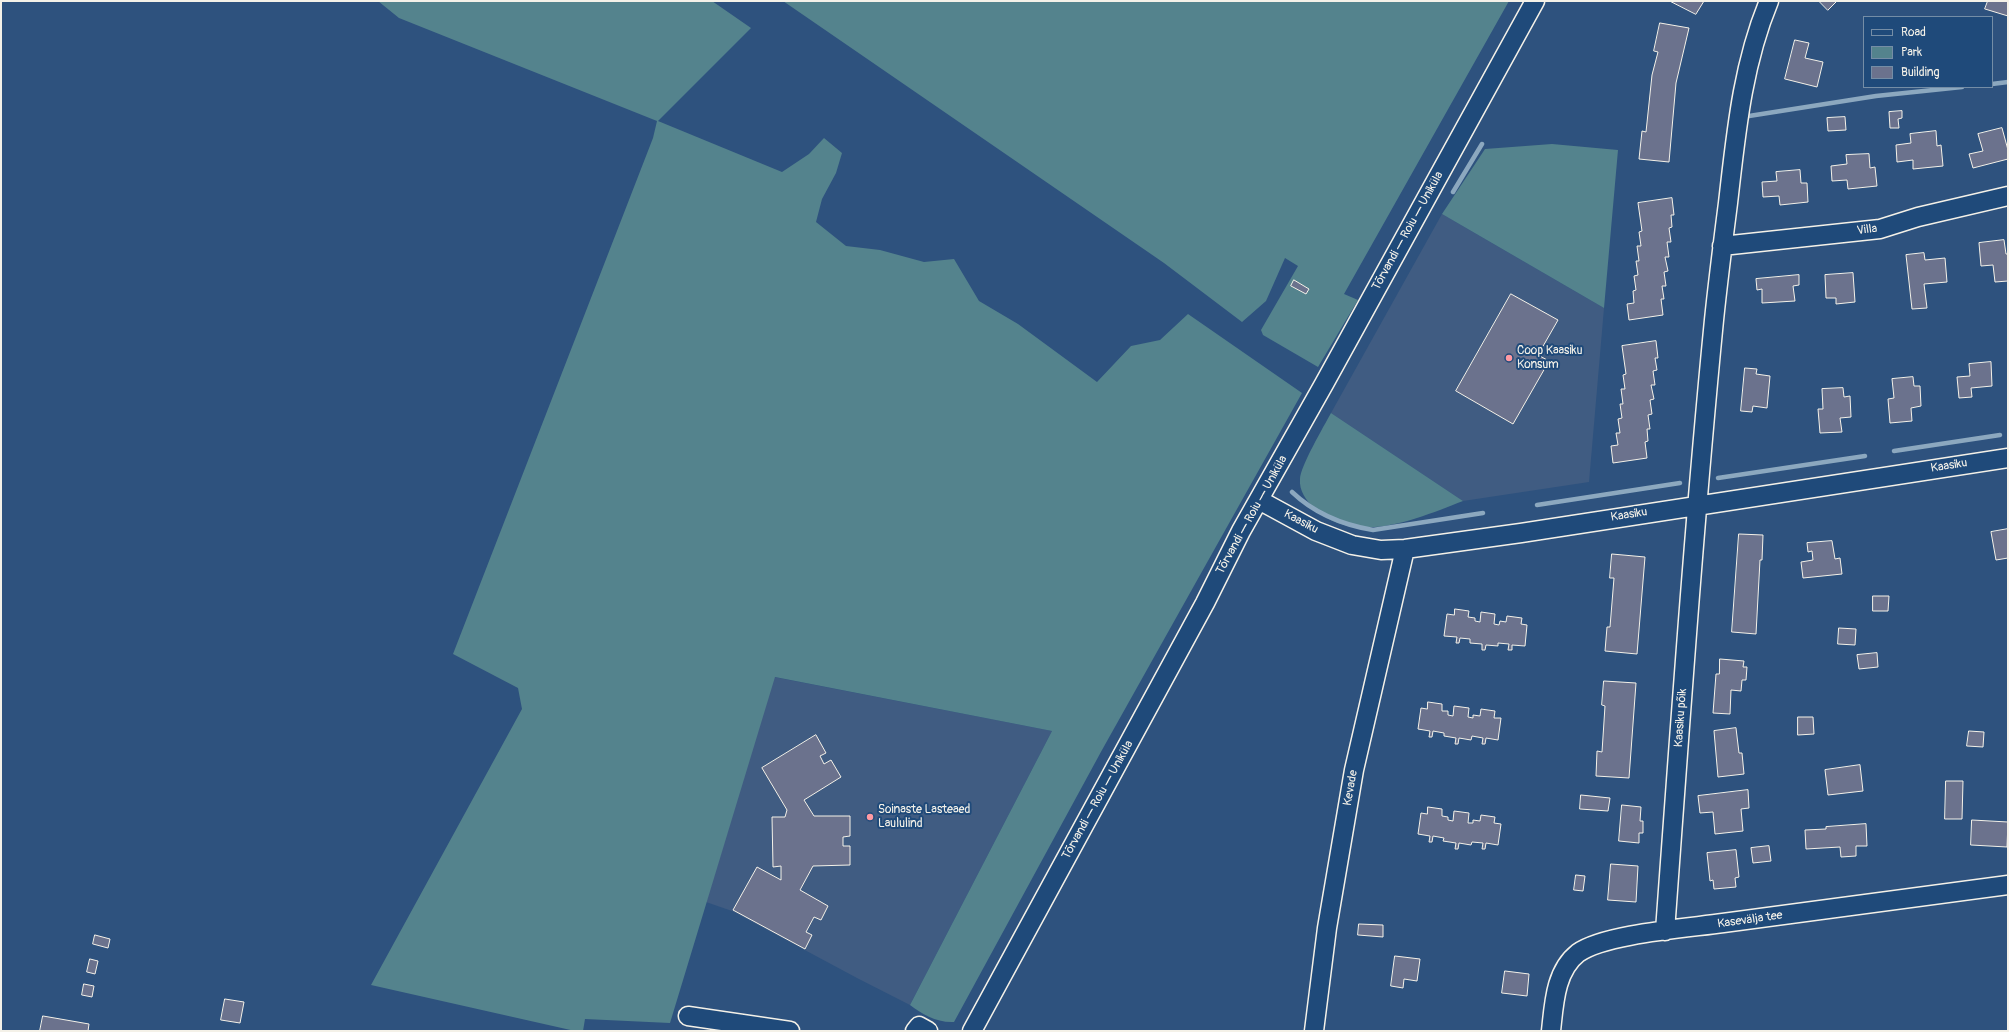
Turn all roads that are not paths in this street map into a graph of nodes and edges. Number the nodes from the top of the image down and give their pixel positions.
1 (1535, 1) edge
2 (1769, 1) edge
3 (2008, 196) edge
4 (1722, 246) junction
5 (2008, 458) edge
6 (1259, 500) junction
7 (1696, 505) junction
8 (1405, 549) junction
9 (2008, 885) edge
10 (1665, 931) junction
11 (688, 1016) dead end
12 (790, 1031) edge
13 (915, 1031) edge
14 (928, 1031) edge
15 (972, 1031) edge
16 (1314, 1031) edge
17 (1551, 1031) edge

1 - 6 street, Tõrvandi — Roiu — Uniküla
2 - 4 street
3 - 4 street, Villa
4 - 7 street
5 - 7 street, Kaasiku
6 - 8 street, Kaasiku
6 - 15 street, Tõrvandi — Roiu — Uniküla
7 - 8 street, Kaasiku
7 - 10 street, Kaasiku põik
8 - 16 street, Kevade
9 - 10 street, Kasevälja tee
10 - 17 street, Kasevälja tee
11 - 12 street
13 - 14 street

